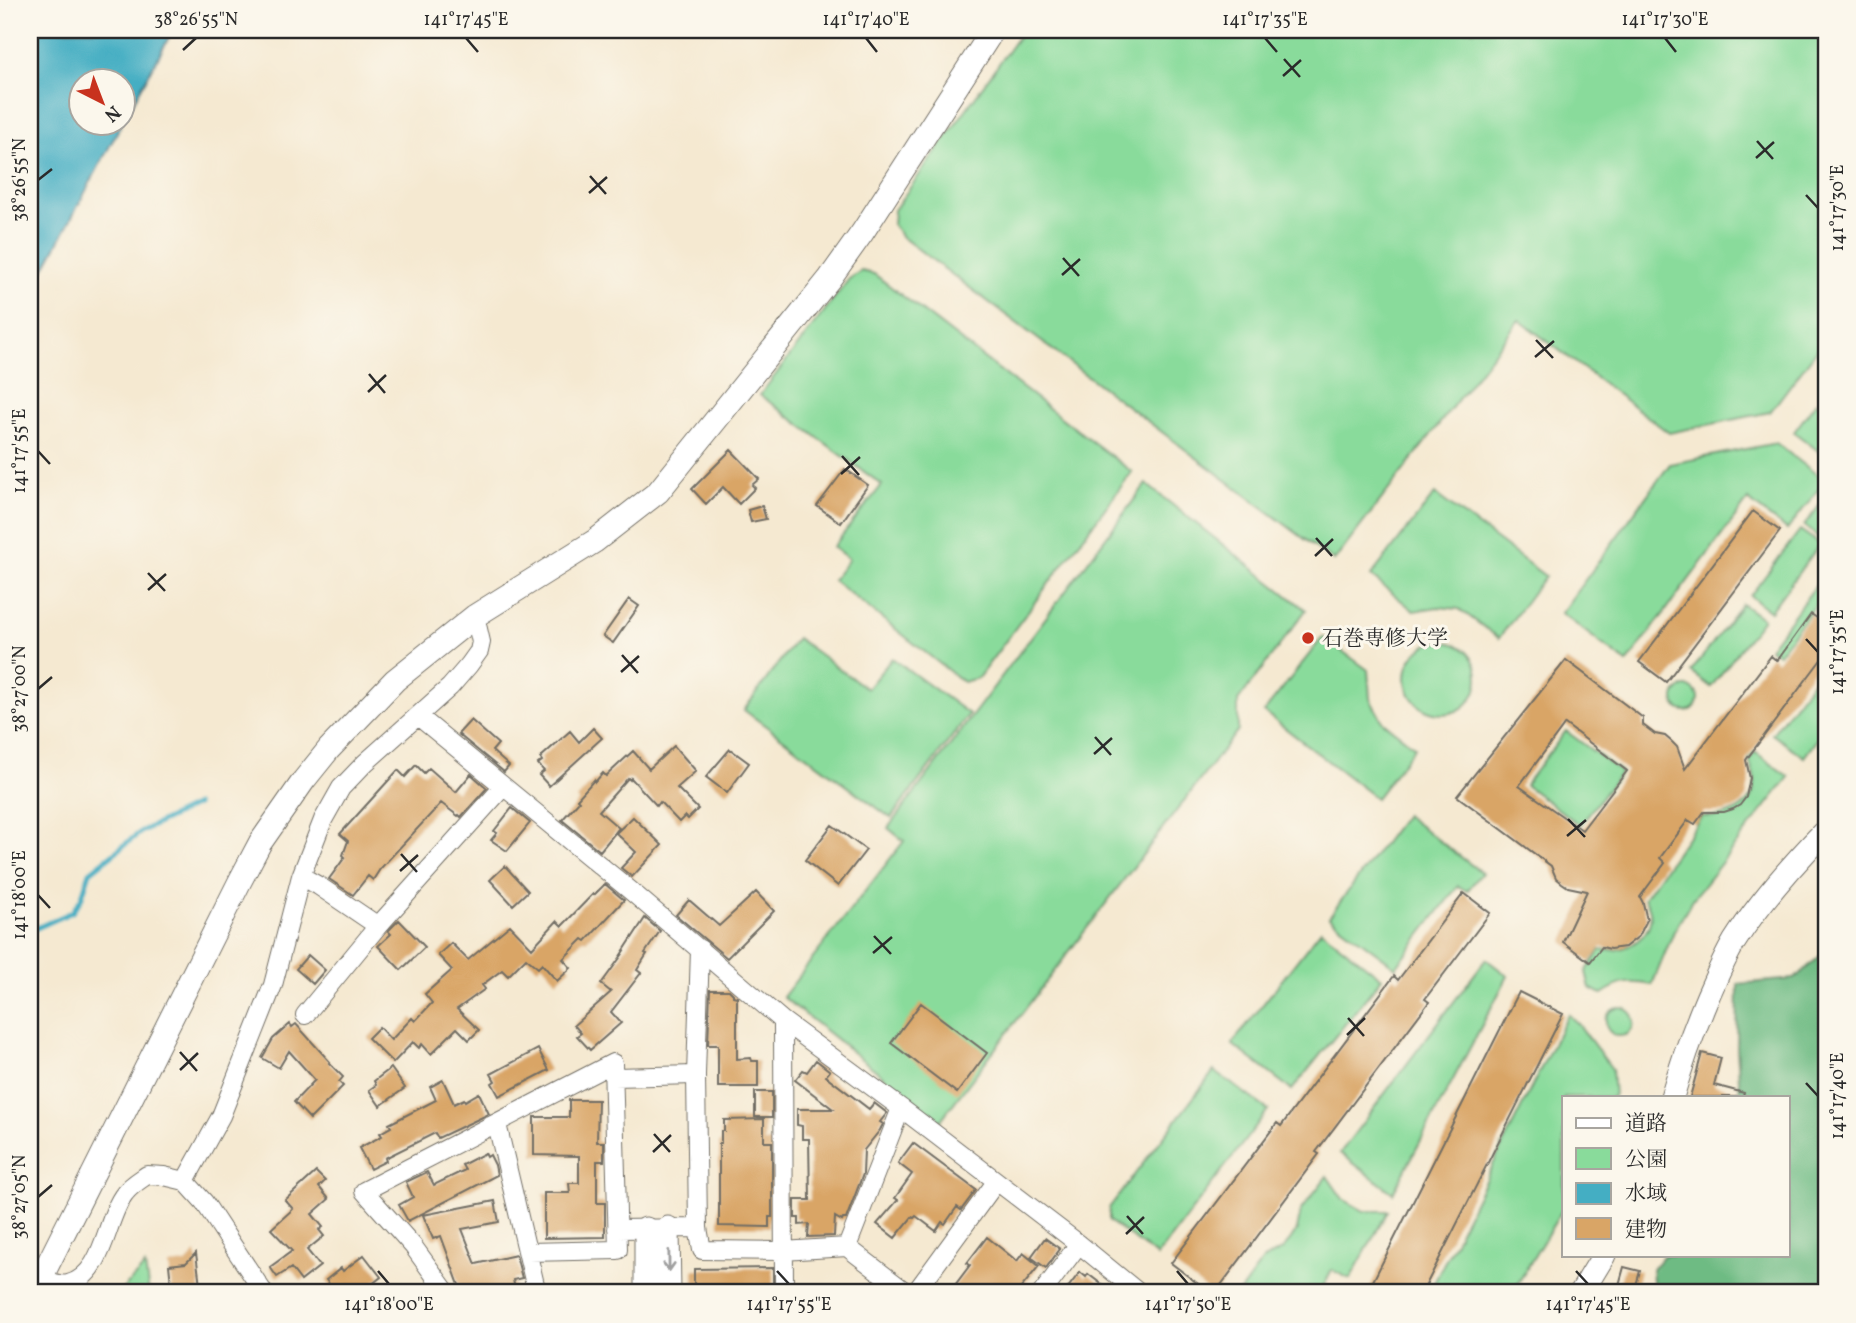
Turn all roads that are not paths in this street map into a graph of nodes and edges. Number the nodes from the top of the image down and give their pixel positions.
1 (993, 30) edge
2 (475, 616) junction
3 (418, 716) junction
4 (503, 787) junction
5 (1826, 830) edge
6 (300, 876) junction
7 (378, 926) junction
8 (700, 949) junction
9 (305, 1015) dead end
10 (783, 1021) junction
11 (696, 1075) junction
12 (614, 1077) junction
13 (1672, 1096) edge
14 (901, 1108) junction
15 (497, 1124) junction
16 (185, 1181) junction
17 (996, 1182) junction
18 (657, 1228) junction
19 (698, 1228) junction
20 (617, 1229) junction
21 (1079, 1244) junction
22 (847, 1247) junction
23 (783, 1251) junction
24 (528, 1252) junction
25 (1603, 1256) edge
26 (36, 1286) edge
27 (264, 1293) edge
28 (447, 1293) edge
29 (537, 1293) edge
30 (646, 1293) edge
31 (669, 1293) edge
32 (784, 1293) edge
33 (907, 1293) edge
34 (915, 1293) edge
35 (1042, 1293) edge
36 (1139, 1293) edge
37 (1581, 1293) edge

1 - 2 street
2 - 3 street
2 - 26 street
3 - 4 street
3 - 6 street
4 - 7 street
4 - 8 street
5 - 13 street
6 - 7 street
6 - 16 street
7 - 9 street
8 - 10 street
8 - 11 street
10 - 14 street
10 - 23 street
11 - 12 street
11 - 19 street
12 - 15 street
12 - 20 street
14 - 17 street
14 - 22 street
15 - 24 street
15 - 28 street
16 - 26 street
16 - 27 street
17 - 21 street
17 - 34 street
18 - 19 street
18 - 20 street
18 - 30 street
18 -> 31 street
19 - 23 street
20 - 24 street
21 - 35 street
21 - 36 street
22 - 23 street
22 - 33 street
23 - 32 street
24 - 29 street
25 - 37 street

